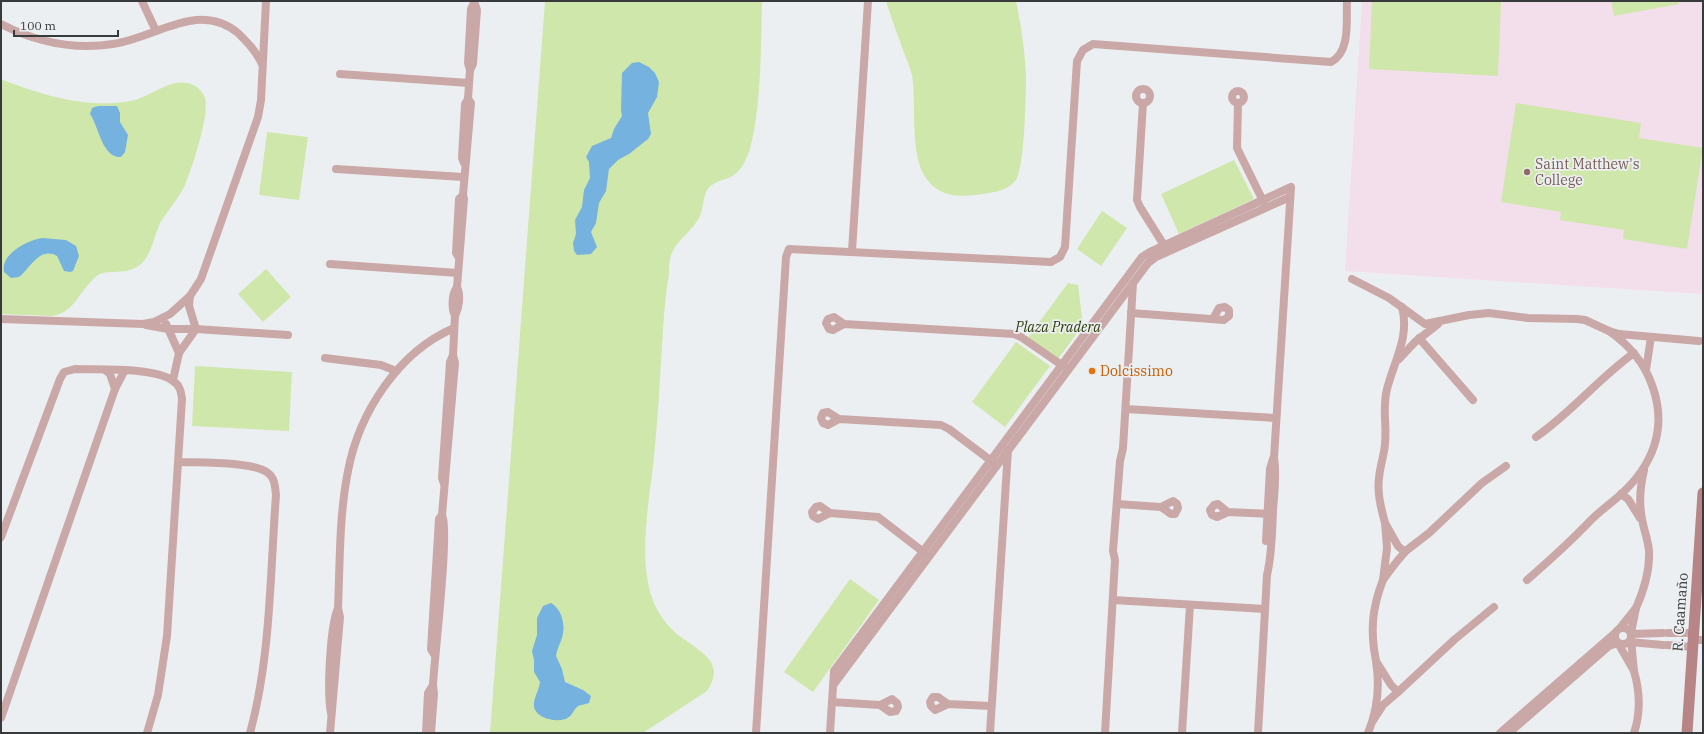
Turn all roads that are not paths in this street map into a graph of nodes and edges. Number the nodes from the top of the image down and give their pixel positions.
1 (142, 1) edge
2 (266, 1) edge
3 (868, 1) edge
4 (1347, 1) edge
5 (475, 2) edge
6 (1, 24) edge
7 (156, 31) junction
8 (262, 64) junction
9 (340, 74) dead end
10 (469, 82) junction
11 (1143, 103) dead end
12 (1238, 104) dead end
13 (336, 169) dead end
14 (464, 177) junction
15 (1290, 197) junction
16 (1264, 204) junction
17 (1166, 248) junction
18 (852, 251) junction
19 (330, 264) dead end
20 (1134, 268) junction
21 (458, 273) junction
22 (1352, 279) dead end
23 (1133, 282) junction
24 (1119, 295) junction
25 (190, 296) junction
26 (1132, 301) junction
27 (1402, 307) junction
28 (1132, 313) junction
29 (163, 318) junction
30 (1, 319) edge
31 (1213, 319) dead end
32 (1444, 321) junction
33 (1417, 323) junction
34 (143, 324) junction
35 (844, 324) dead end
36 (454, 328) junction
37 (168, 329) junction
38 (196, 329) junction
39 (1609, 331) junction
40 (1404, 333) junction
41 (288, 335) dead end
42 (1636, 336) junction
43 (1651, 337) junction
44 (1419, 338) junction
45 (1699, 341) dead end
46 (179, 353) junction
47 (1634, 353) junction
48 (1649, 354) junction
49 (325, 358) dead end
50 (1398, 360) junction
51 (1065, 367) junction
52 (105, 370) junction
53 (125, 370) junction
54 (1646, 370) junction
55 (396, 371) junction
56 (173, 380) junction
57 (115, 389) junction
58 (1473, 400) dead end
59 (1126, 409) junction
60 (839, 418) dead end
61 (1276, 418) junction
62 (1009, 436) junction
63 (1536, 437) dead end
64 (1008, 450) junction
65 (178, 462) junction
66 (994, 463) junction
67 (1506, 466) dead end
68 (1645, 467) junction
69 (1007, 468) junction
70 (1630, 485) junction
71 (1641, 490) junction
72 (1703, 493) edge
73 (1621, 494) junction
74 (1640, 500) junction
75 (1630, 502) junction
76 (1120, 504) junction
77 (1160, 507) dead end
78 (1228, 512) dead end
79 (830, 513) dead end
80 (1270, 514) junction
81 (1642, 521) junction
82 (1385, 523) junction
83 (1, 537) edge
84 (1398, 546) junction
85 (1387, 552) junction
86 (1405, 552) junction
87 (926, 554) junction
88 (1395, 562) junction
89 (1383, 580) junction
90 (1527, 580) dead end
91 (1113, 600) junction
92 (1190, 605) junction
93 (1494, 607) dead end
94 (1636, 608) junction
95 (1265, 609) junction
96 (1617, 630) junction
97 (1630, 638) junction
98 (1696, 640) edge
99 (1618, 643) junction
100 (1376, 661) junction
101 (1634, 671) junction
102 (1389, 683) junction
103 (433, 685) junction
104 (1379, 686) junction
105 (1398, 692) junction
106 (1378, 696) junction
107 (1389, 700) junction
108 (832, 702) junction
109 (948, 704) dead end
110 (880, 705) dead end
111 (992, 706) junction
112 (1, 718) edge
113 (1372, 722) junction
114 (147, 733) edge
115 (250, 733) edge
116 (330, 733) edge
117 (426, 733) edge
118 (431, 733) edge
119 (756, 733) edge
120 (830, 733) edge
121 (990, 733) edge
122 (1105, 733) edge
123 (1182, 733) edge
124 (1258, 733) edge
125 (1368, 733) edge
126 (1500, 733) edge
127 (1509, 733) edge
128 (1634, 733) edge
129 (1687, 733) edge

1 - 7 street
2 - 8 street
3 - 18 street
4 - 18 street
5 - 10 street
6 - 7 street
7 - 8 street
8 - 25 street
9 - 10 street
10 - 14 street
11 - 17 street
12 - 16 street
13 - 14 street
14 - 21 street
15 - 16 street
15 - 16 street
15 - 61 street
16 - 17 street
17 - 20 street
17 - 23 street
18 - 119 street
19 - 21 street
20 - 23 street
20 - 24 street
21 - 36 street
22 - 27 street
23 - 24 street
23 - 26 street
24 - 26 street
24 - 51 street
25 - 29 street
25 - 38 street
26 - 28 street
27 - 33 street
27 - 40 street
28 - 31 street
28 - 59 street
29 - 34 street
29 - 37 street
30 - 34 street
32 - 33 street
32 - 39 street
32 - 44 street
33 - 40 street
33 - 44 street
34 - 37 street
35 - 51 street
36 - 55 street
36 - 103 street
37 - 38 street
37 - 46 street
38 - 41 street
38 - 46 street
39 - 42 street
39 - 47 street
40 - 44 street
40 - 50 street
42 - 43 street
42 - 47 street
43 - 45 street
43 - 48 street
44 - 50 street
44 - 58 street
46 - 56 street
47 - 48 street
47 - 54 street
47 - 63 street
48 - 54 street
49 - 55 street
50 - 82 street
51 - 62 street
51 - 64 street
52 - 53 street
52 - 57 street
52 - 83 street
53 - 56 street
53 - 57 street
54 - 68 street
55 - 116 street
56 - 65 street
57 - 112 street
59 - 61 street
59 - 76 street
60 - 66 street
61 - 80 street
62 - 64 street
62 - 66 street
64 - 66 street
64 - 69 street
65 - 114 street
65 - 115 street
66 - 69 street
66 - 87 street
67 - 86 street
68 - 70 street
68 - 71 street
69 - 111 street
70 - 71 street
70 - 73 street
71 - 74 street
72 - 98 street, R. Caamaño
73 - 75 street
73 - 90 street
74 - 75 street
74 - 81 street
75 - 81 street
76 - 77 street
76 - 91 street
78 - 80 street
79 - 87 street
80 - 95 street
81 - 94 street
82 - 84 street
82 - 85 street
84 - 85 street
84 - 86 street
85 - 88 street
85 - 89 street
86 - 88 street
87 - 108 street
88 - 89 street
89 - 100 street
91 - 92 street
91 - 122 street
92 - 95 street
92 - 123 street
93 - 105 street
94 - 96 street
94 - 97 street
95 - 124 street
96 - 97 street
96 - 99 street
96 - 126 street
97 - 98 street
97 - 98 street
97 - 99 street
97 - 101 street
98 - 129 street, R. Caamaño
99 - 101 street
99 - 127 street
100 - 102 street
100 - 104 street
101 - 128 street
102 - 104 street
102 - 105 street
103 - 117 street
103 - 118 street
104 - 106 street
105 - 107 street
106 - 107 street
106 - 113 street
107 - 113 street
108 - 110 street
108 - 120 street
109 - 111 street
111 - 121 street
113 - 125 street

